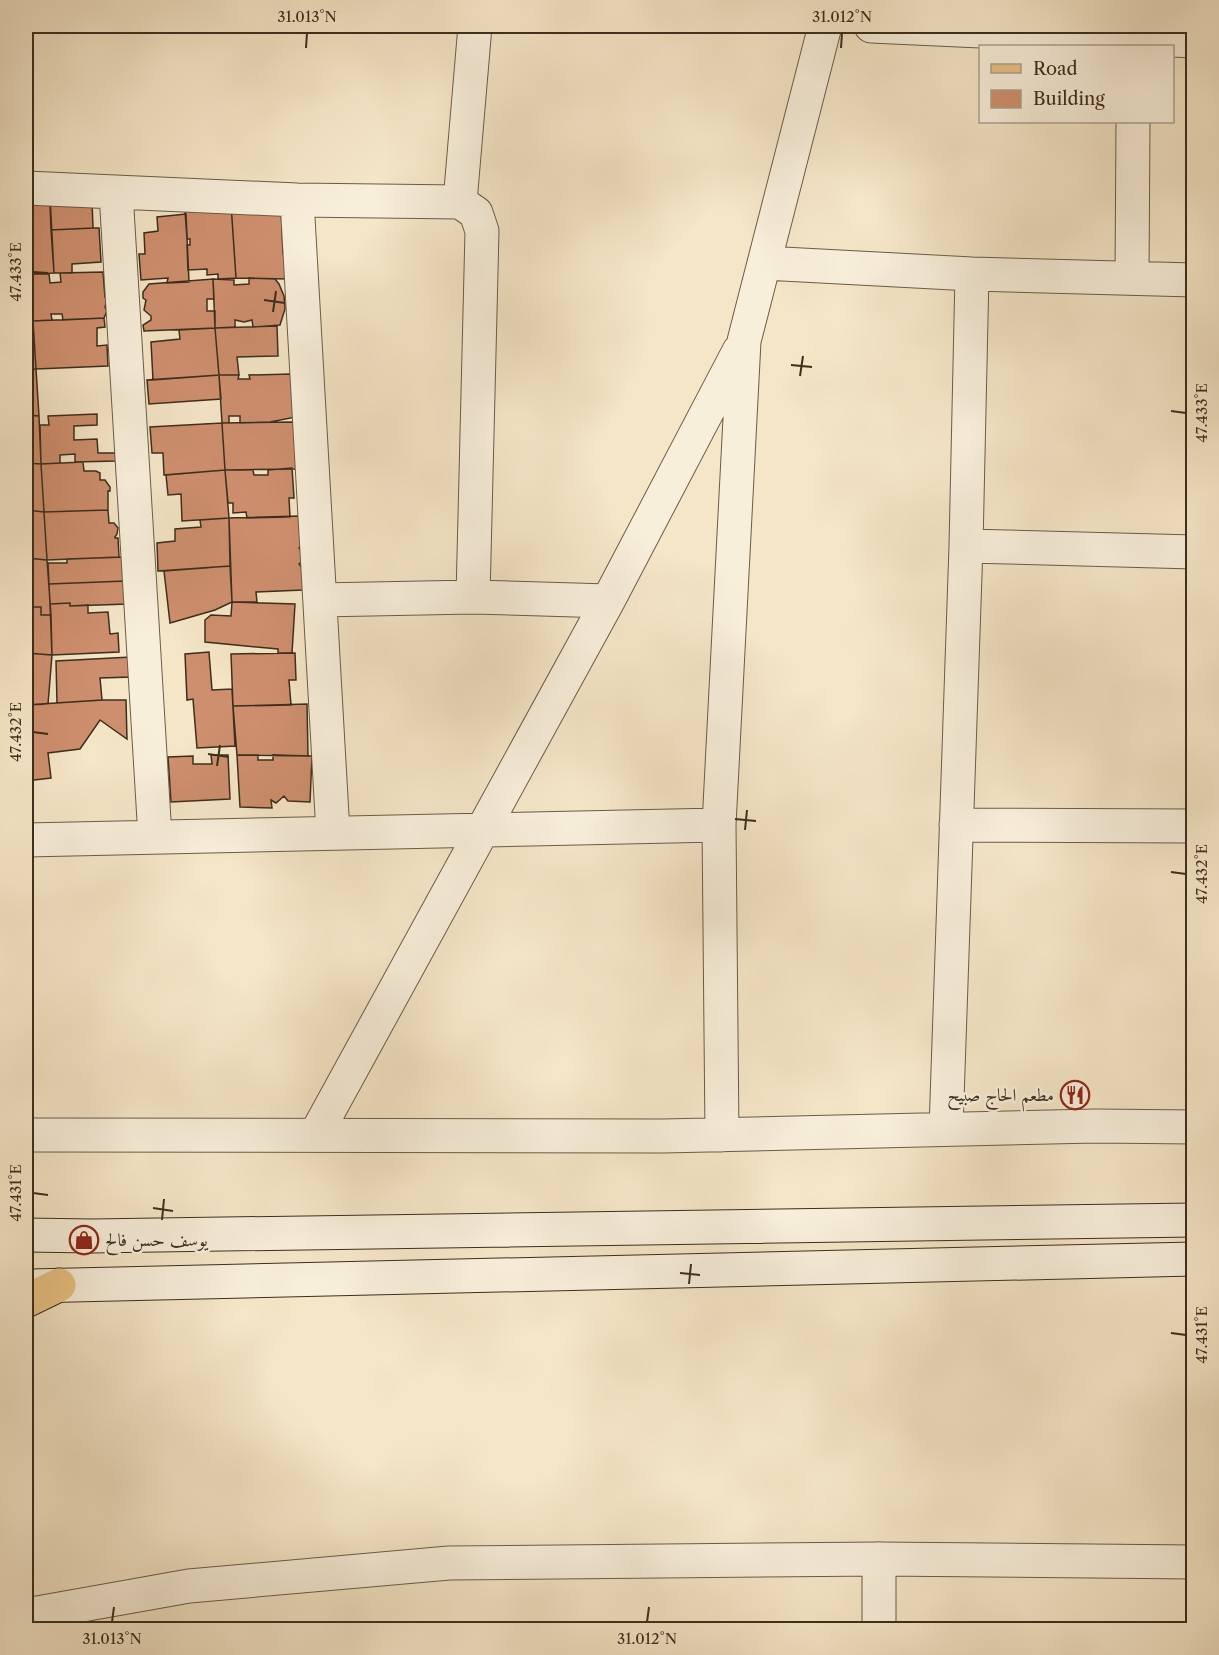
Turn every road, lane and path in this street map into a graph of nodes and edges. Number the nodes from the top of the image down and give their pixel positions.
1 (475, 26) edge
2 (825, 26) edge
3 (871, 26) edge
4 (1194, 41) edge
5 (1133, 42) edge
6 (1133, 123) edge
7 (26, 188) edge
8 (117, 193) junction
9 (297, 200) junction
10 (460, 202) junction
11 (764, 263) junction
12 (972, 274) junction
13 (1132, 278) junction
14 (1194, 280) edge
15 (744, 341) junction
16 (966, 546) junction
17 (1194, 552) edge
18 (472, 597) junction
19 (320, 600) junction
20 (608, 601) junction
21 (719, 825) junction
22 (956, 825) junction
23 (1194, 826) edge
24 (483, 830) junction
25 (333, 833) junction
26 (155, 837) junction
27 (26, 840) edge
28 (1194, 1127) edge
29 (946, 1129) junction
30 (316, 1134) junction
31 (26, 1135) edge
32 (722, 1135) junction
33 (1194, 1220) edge
34 (26, 1235) edge
35 (1194, 1259) edge
36 (60, 1285) junction
37 (26, 1286) edge
38 (26, 1300) edge
39 (879, 1558) junction
40 (1194, 1562) edge
41 (26, 1615) edge
42 (879, 1629) edge

1 - 10 street
2 - 11 street
3 - 5 street
4 - 5 street
6 - 13 street
7 - 8 street
8 - 9 street
8 - 26 street
9 - 10 street
9 - 19 street
10 - 18 street
11 - 12 street
11 - 15 street
12 - 13 street
12 - 16 street
13 - 14 street
15 - 20 street
15 - 21 street
16 - 17 street
16 - 22 street
18 - 19 street
18 - 20 street
19 - 25 street
20 - 24 street
21 - 24 street
21 - 32 street
22 - 23 street
22 - 29 street
24 - 25 street
24 - 30 street
25 - 26 street
26 - 27 street
28 - 29 street
29 - 32 street
30 - 31 street
30 - 32 street
33 - 34 street
35 - 36 street
36 - 37 street
36 - 38 main road
39 - 40 street
39 - 41 street
39 - 42 street

